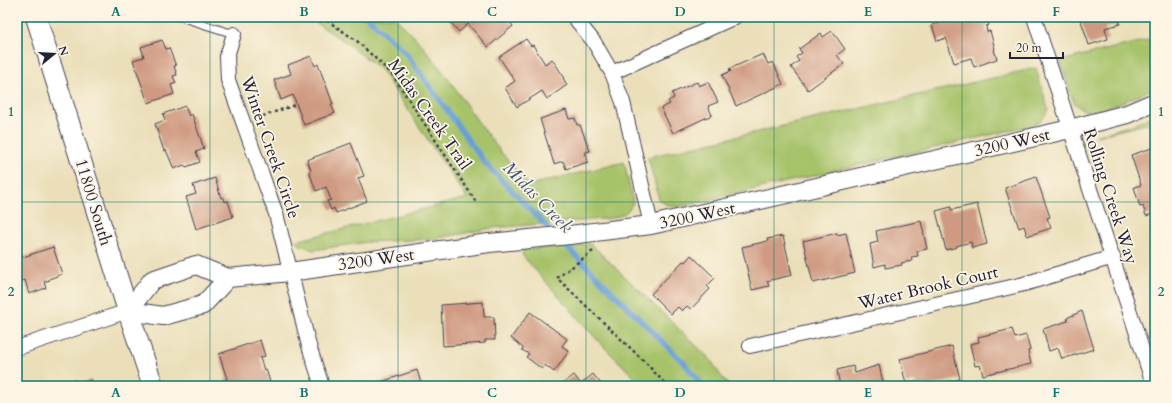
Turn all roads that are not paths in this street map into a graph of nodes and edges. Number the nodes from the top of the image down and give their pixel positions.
1 (36, 17) edge
2 (180, 17) edge
3 (574, 17) edge
4 (735, 17) edge
5 (1034, 17) edge
6 (234, 34) joint
7 (612, 73) junction
8 (1155, 102) edge
9 (1070, 129) junction
10 (651, 225) junction
11 (1113, 257) junction
12 (290, 272) junction
13 (228, 278) junction
14 (128, 311) junction
15 (750, 346) dead end
16 (17, 348) edge
17 (153, 386) edge
18 (322, 386) edge
19 (1154, 386) edge

1 - 14 main road, 11800 South
2 - 6 lane
3 - 7 street
4 - 7 street
5 - 9 street, Rolling Creek Way
6 - 12 street, Winter Creek Circle
7 - 10 street
8 - 9 street, 3200 West
9 - 10 street, 3200 West
9 - 11 street, Rolling Creek Way
10 - 12 street, 3200 West
11 - 15 street, Water Brook Court
11 - 19 street, Rolling Creek Way
12 - 13 street, 3200 West
12 - 18 street, Winter Creek Circle
13 - 14 street
13 - 14 street, 3200 West
14 - 16 street
14 - 17 main road, 11800 South

